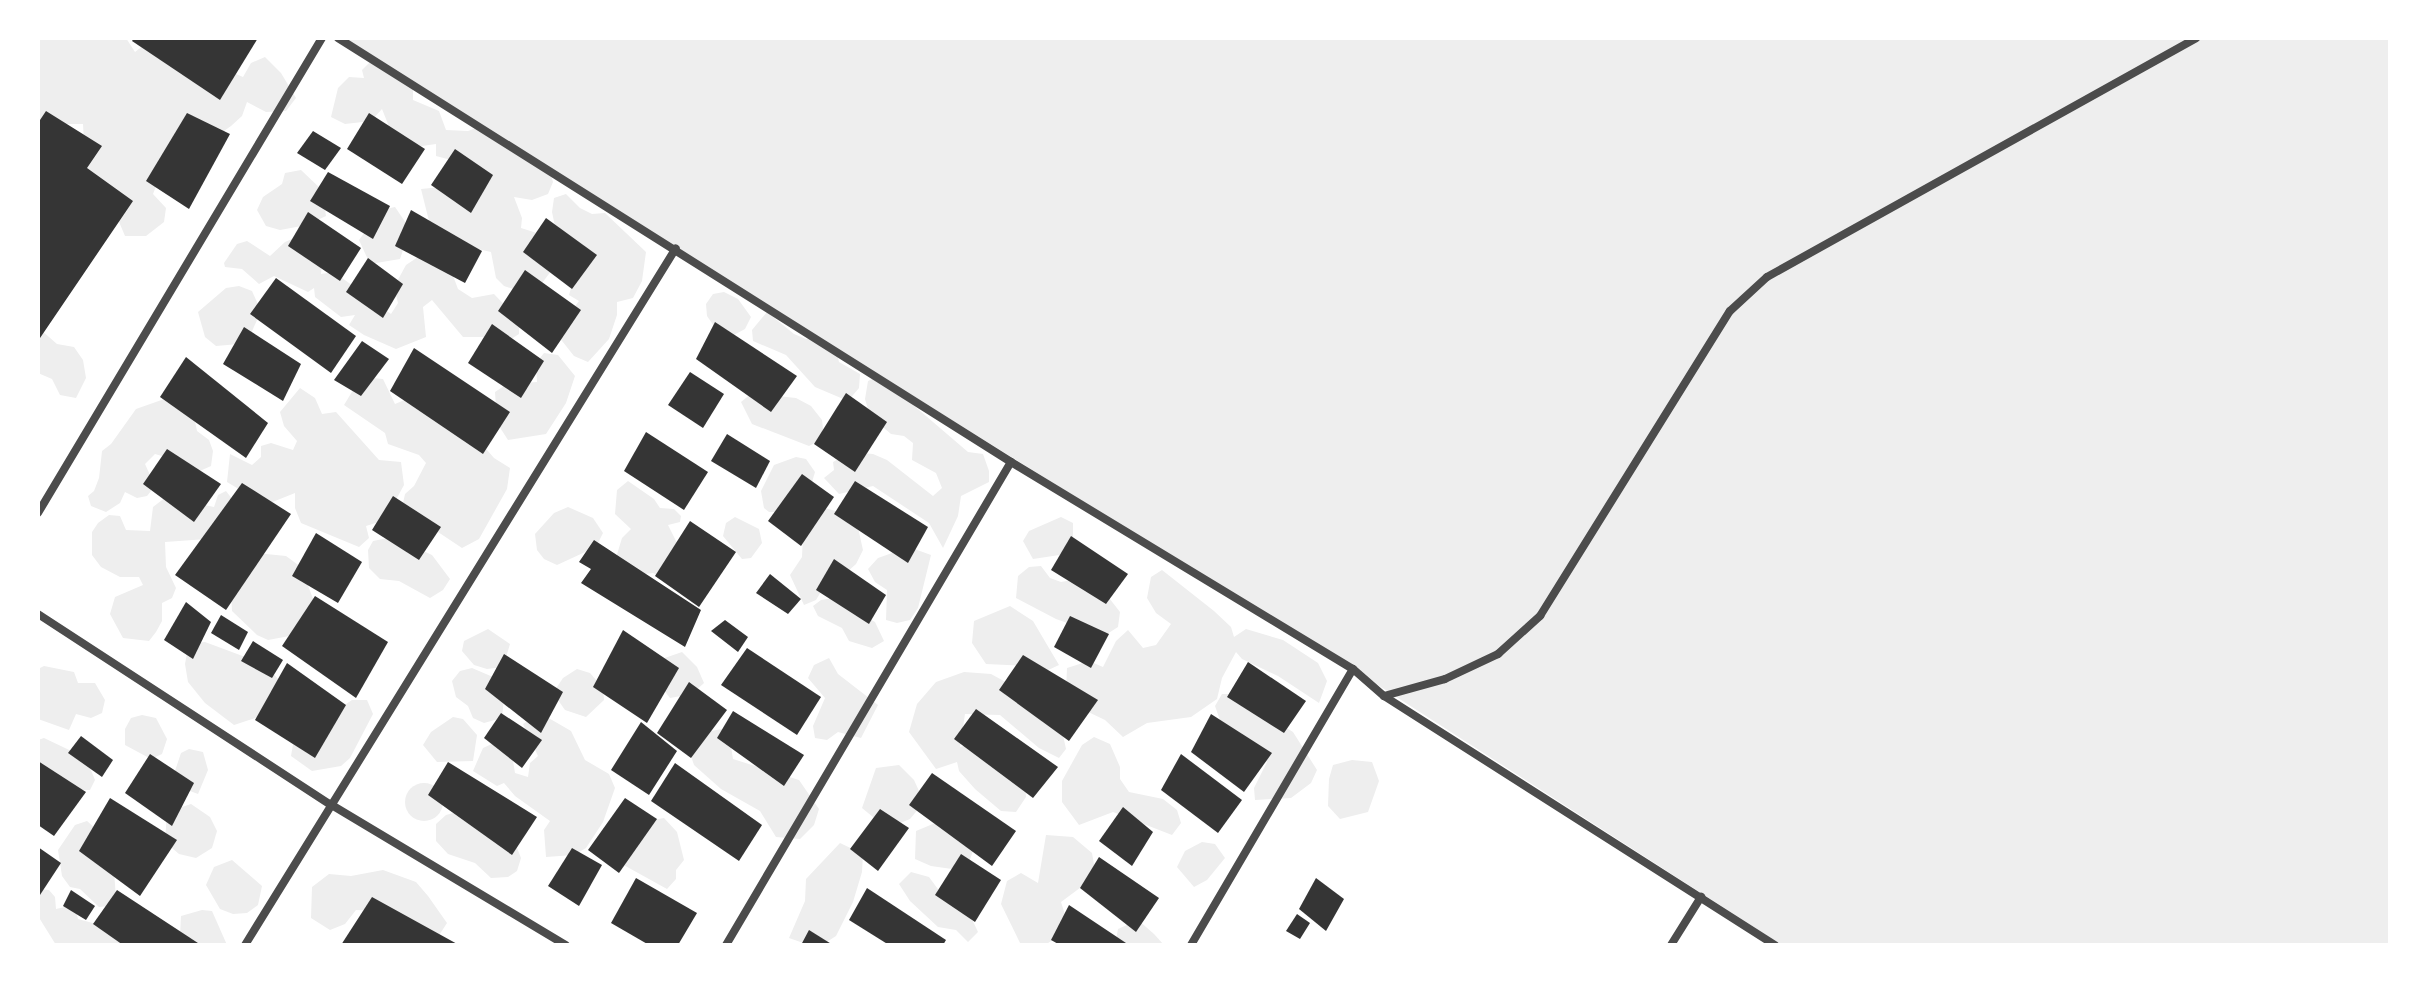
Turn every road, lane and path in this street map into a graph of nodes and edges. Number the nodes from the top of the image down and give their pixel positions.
1 (322, 38) edge
2 (338, 38) edge
3 (2196, 38) edge
4 (676, 248) junction
5 (1011, 462) junction
6 (38, 513) edge
7 (38, 614) edge
8 (1353, 669) junction
9 (1384, 696) junction
10 (330, 804) junction
11 (1701, 897) junction
12 (245, 945) edge
13 (566, 945) edge
14 (726, 945) edge
15 (1191, 945) edge
16 (1671, 945) edge
17 (1775, 945) edge

1 - 6 street
2 - 4 street
3 - 9 street
4 - 5 street
4 - 10 street
5 - 8 street
5 - 14 street
7 - 10 street
8 - 9 street
8 - 15 street
9 - 11 street
10 - 12 street
10 - 13 street
11 - 16 street
11 - 17 street

